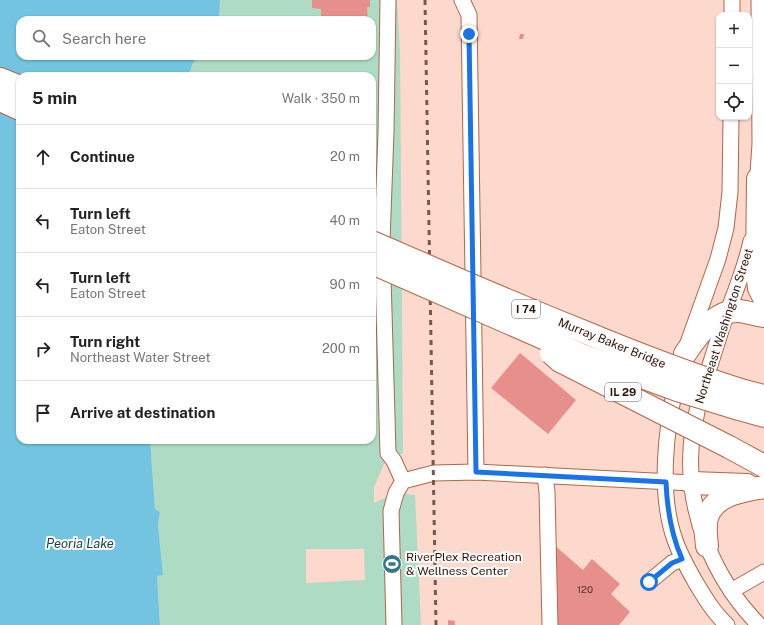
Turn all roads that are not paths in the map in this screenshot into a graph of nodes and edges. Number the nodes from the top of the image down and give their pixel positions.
1 (388, 0) edge
2 (462, 0) edge
3 (732, 0) edge
4 (759, 0) edge
5 (732, 12) edge
6 (0, 79) edge
7 (16, 85) edge
8 (0, 100) edge
9 (16, 107) edge
10 (731, 120) edge
11 (758, 179) junction
12 (376, 244) edge
13 (376, 266) edge
14 (764, 298) edge
15 (727, 314) junction
16 (764, 316) edge
17 (522, 329) junction
18 (684, 362) junction
19 (751, 393) edge
20 (764, 416) edge
21 (764, 466) edge
22 (476, 472) junction
23 (545, 476) junction
24 (403, 481) junction
25 (666, 482) junction
26 (692, 483) junction
27 (764, 486) edge
28 (707, 546) junction
29 (682, 559) junction
30 (764, 572) edge
31 (649, 582) dead end
32 (731, 591) junction
33 (394, 625) edge
34 (550, 625) edge
35 (727, 625) edge
36 (759, 625) edge

1 - 24 street
2 - 22 street
3 - 5 street
4 - 11 street, Northeast Washington Street
6 - 7 highway
8 - 9 highway
10 - 18 street
11 - 14 highway
11 - 15 street, Northeast Washington Street
12 - 18 highway, Murray Baker Bridge / I 74, bridge
13 - 17 highway, Murray Baker Bridge / I 74, bridge
15 - 16 highway
15 - 18 highway
15 - 26 street, Northeast Washington Street
17 - 19 highway, Murray Baker Bridge / I 74, bridge
17 - 21 highway, IL 29, bridge
18 - 19 highway, Murray Baker Bridge, bridge
18 - 25 street
19 - 20 highway, I 74
22 - 23 street
22 - 24 street
23 - 25 street
23 - 34 street
24 - 33 street
25 - 26 street
25 - 29 street
26 - 27 highway
26 - 28 street, Northeast Washington Street
27 - 28 highway
28 - 32 street, Northeast Washington Street
29 - 31 street
29 - 35 street
30 - 32 street
32 - 36 street, Northeast Washington Street

